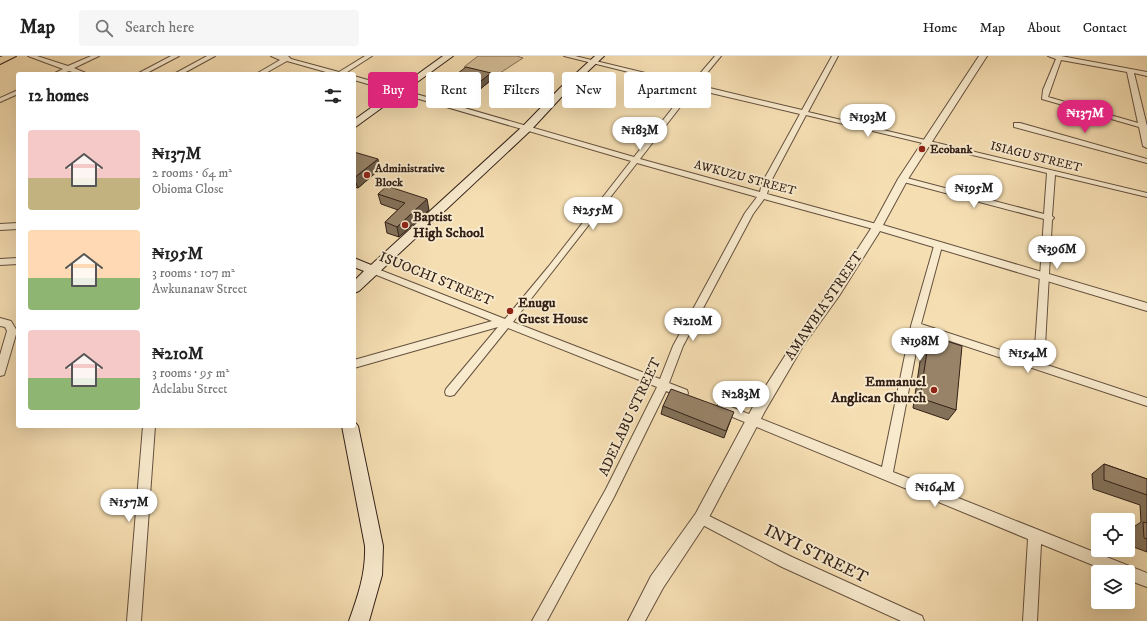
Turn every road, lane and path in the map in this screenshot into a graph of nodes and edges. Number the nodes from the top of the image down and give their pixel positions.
1 (11, 56) edge
2 (31, 56) edge
3 (96, 56) edge
4 (176, 56) edge
5 (212, 56) edge
6 (274, 56) edge
7 (369, 56) edge
8 (449, 56) edge
9 (567, 56) edge
10 (718, 56) edge
11 (835, 56) edge
12 (983, 56) edge
13 (1051, 56) edge
14 (289, 58) edge
15 (1059, 58) junction
16 (597, 59) edge
17 (0, 61) edge
18 (69, 68) junction
19 (1130, 71) junction
20 (60, 72) edge
21 (80, 72) edge
22 (144, 72) edge
23 (181, 72) edge
24 (263, 72) edge
25 (334, 72) edge
26 (343, 72) edge
27 (643, 72) edge
28 (705, 72) edge
29 (1147, 74) edge
30 (418, 78) edge
31 (356, 79) edge
32 (368, 82) edge
33 (711, 90) edge
34 (16, 93) edge
35 (418, 96) edge
36 (0, 100) edge
37 (377, 108) edge
38 (676, 108) edge
39 (804, 113) junction
40 (356, 124) edge
41 (1017, 125) dead end
42 (1143, 126) junction
43 (527, 128) junction
44 (928, 142) junction
45 (1147, 146) edge
46 (636, 160) junction
47 (1147, 161) edge
48 (1052, 173) junction
49 (903, 179) junction
50 (763, 195) junction
51 (1147, 195) edge
52 (1050, 218) junction
53 (16, 226) edge
54 (0, 227) edge
55 (876, 227) junction
56 (938, 246) junction
57 (16, 260) edge
58 (0, 262) edge
59 (356, 263) edge
60 (372, 270) junction
61 (1046, 277) junction
62 (356, 286) edge
63 (1147, 307) edge
64 (0, 322) edge
65 (504, 322) junction
66 (916, 326) junction
67 (356, 363) edge
68 (1039, 366) junction
69 (0, 368) edge
70 (663, 386) junction
71 (450, 392) dead end
72 (690, 396) edge
73 (1147, 402) edge
74 (711, 404) edge
75 (753, 420) junction
76 (149, 428) edge
77 (350, 428) edge
78 (886, 475) junction
79 (701, 518) junction
80 (1035, 536) junction
81 (1109, 565) edge
82 (1135, 575) edge
83 (1147, 580) edge
84 (134, 621) edge
85 (359, 621) edge
86 (539, 621) edge
87 (636, 621) edge
88 (916, 621) edge
89 (1030, 621) edge

1 - 17 main road
2 - 18 street
3 - 18 street
4 - 22 street
5 - 23 street
6 - 14 street
7 - 26 street
8 - 30 main road
9 - 16 street, ISIAGU STREET
10 - 28 street
11 - 39 street, ADELABU STREET
12 - 44 street, AMAWBIA STREET
13 - 15 street
14 - 24 street
14 - 25 street
15 - 19 street
15 - 42 street
16 - 27 street, ISIAGU STREET
16 - 43 main road
18 - 20 street
18 - 21 street
19 - 29 street
19 - 42 street
31 - 32 street, AWKUZU STREET
33 - 39 street, ISIAGU STREET
34 - 36 street
35 - 43 street, AWKUZU STREET
37 - 40 main road
38 - 46 street
39 - 44 street, ISIAGU STREET
39 - 50 street, ADELABU STREET
41 - 47 street
42 - 45 street
43 - 46 street, AWKUZU STREET
43 - 60 main road
44 - 48 street, ISIAGU STREET
44 - 49 street, AMAWBIA STREET
46 - 50 street, AWKUZU STREET
46 - 65 street
48 - 51 street, ISIAGU STREET
48 - 52 street
49 - 52 street
49 - 55 street, AMAWBIA STREET
50 - 55 street, AWKUZU STREET
50 - 70 street, ADELABU STREET
52 - 61 street
53 - 54 street
55 - 56 street
55 - 75 street, AMAWBIA STREET
56 - 61 street
56 - 66 street
57 - 58 street
59 - 60 main road, ISUOCHI STREET
60 - 62 main road
60 - 65 street, ISUOCHI STREET
61 - 63 street
61 - 68 street
64 - 69 street
65 - 67 street
65 - 70 street, ISUOCHI STREET
65 - 71 street
66 - 68 street
66 - 78 street
68 - 73 street
70 - 72 street, ISUOCHI STREET
70 - 86 street, ADELABU STREET
74 - 75 street
75 - 78 street
75 - 79 street, AMAWBIA STREET
76 - 84 street
77 - 85 main road
78 - 80 street
79 - 87 street, AMAWBIA STREET
79 - 88 street, INYI STREET
80 - 81 street
80 - 89 street
82 - 83 street

